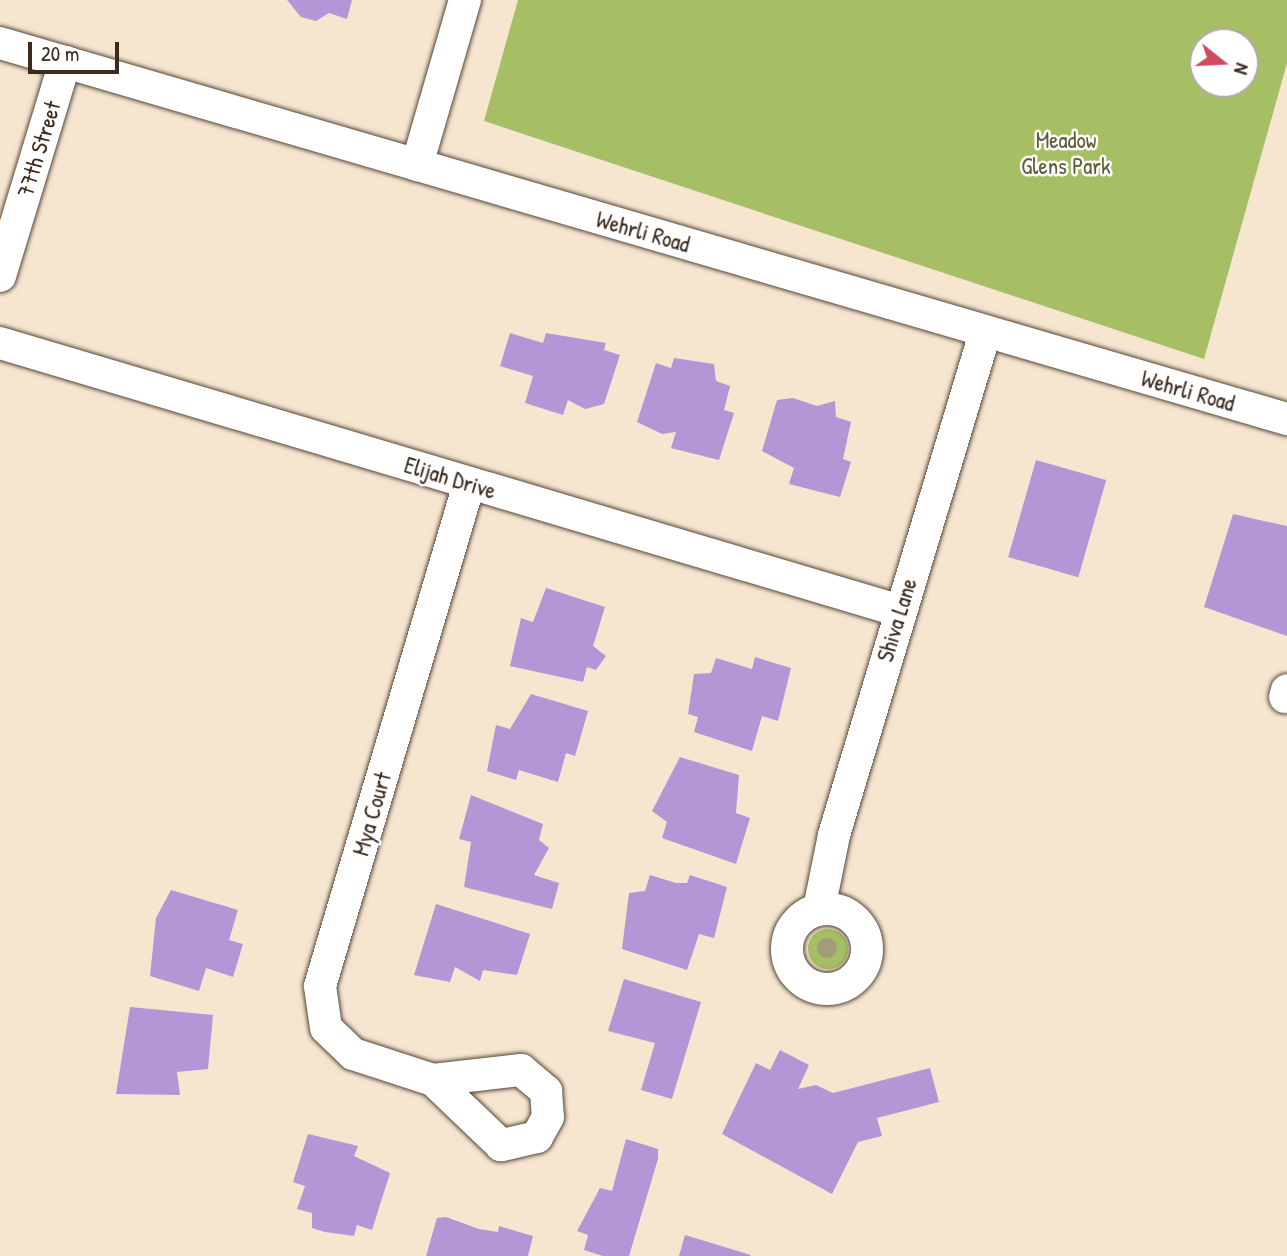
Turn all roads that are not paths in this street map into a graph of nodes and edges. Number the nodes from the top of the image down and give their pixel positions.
1 (465, 0) edge
2 (0, 43) edge
3 (65, 62) junction
4 (418, 165) junction
5 (0, 276) edge
6 (985, 333) junction
7 (0, 343) edge
8 (1285, 411) edge
9 (469, 484) junction
10 (900, 611) junction
11 (819, 909) dead end
12 (433, 1080) dead end

1 - 4 street
2 - 3 street, Wehrli Road
3 - 4 street, Wehrli Road
3 - 5 street, 77th Street
4 - 6 street, Wehrli Road
6 - 8 street, Wehrli Road
6 - 10 street, Shiva Lane
7 - 9 street, Elijah Drive
9 - 10 street, Elijah Drive
9 - 12 street, Mya Court
10 - 11 street, Shiva Lane

